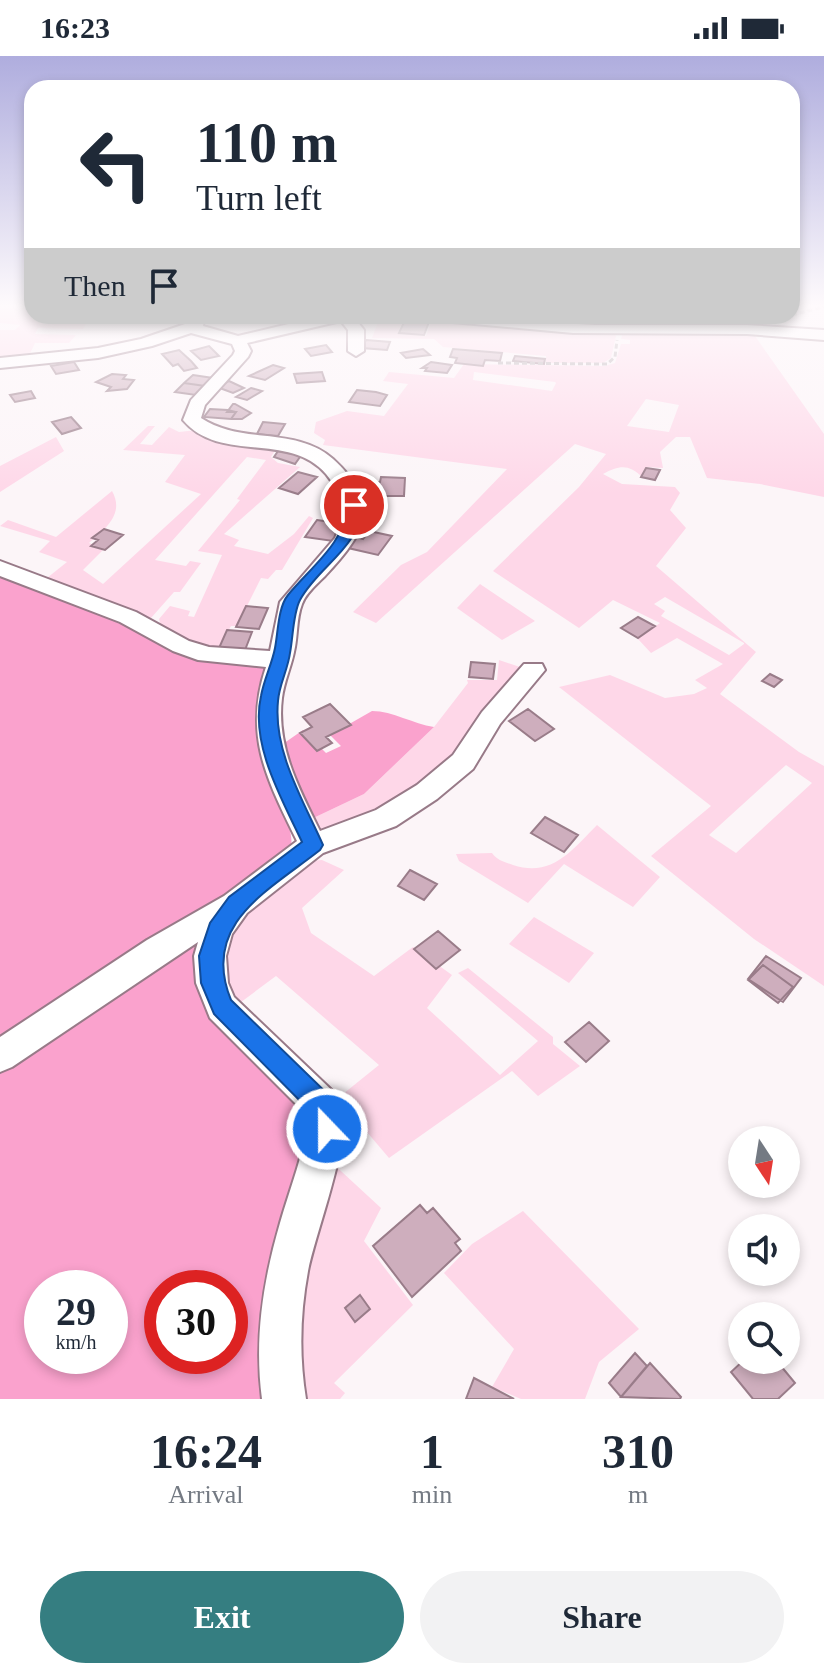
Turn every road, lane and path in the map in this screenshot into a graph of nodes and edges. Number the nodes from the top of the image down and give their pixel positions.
1 (229, 369) edge
2 (0, 568) edge
3 (281, 660) junction
4 (533, 670) dead end
5 (313, 845) junction
6 (236, 904) junction
7 (0, 1056) edge
8 (284, 1399) edge

1 - 3 street
2 - 3 street
3 - 5 street
4 - 5 street
5 - 6 street
6 - 7 street
6 - 8 street

